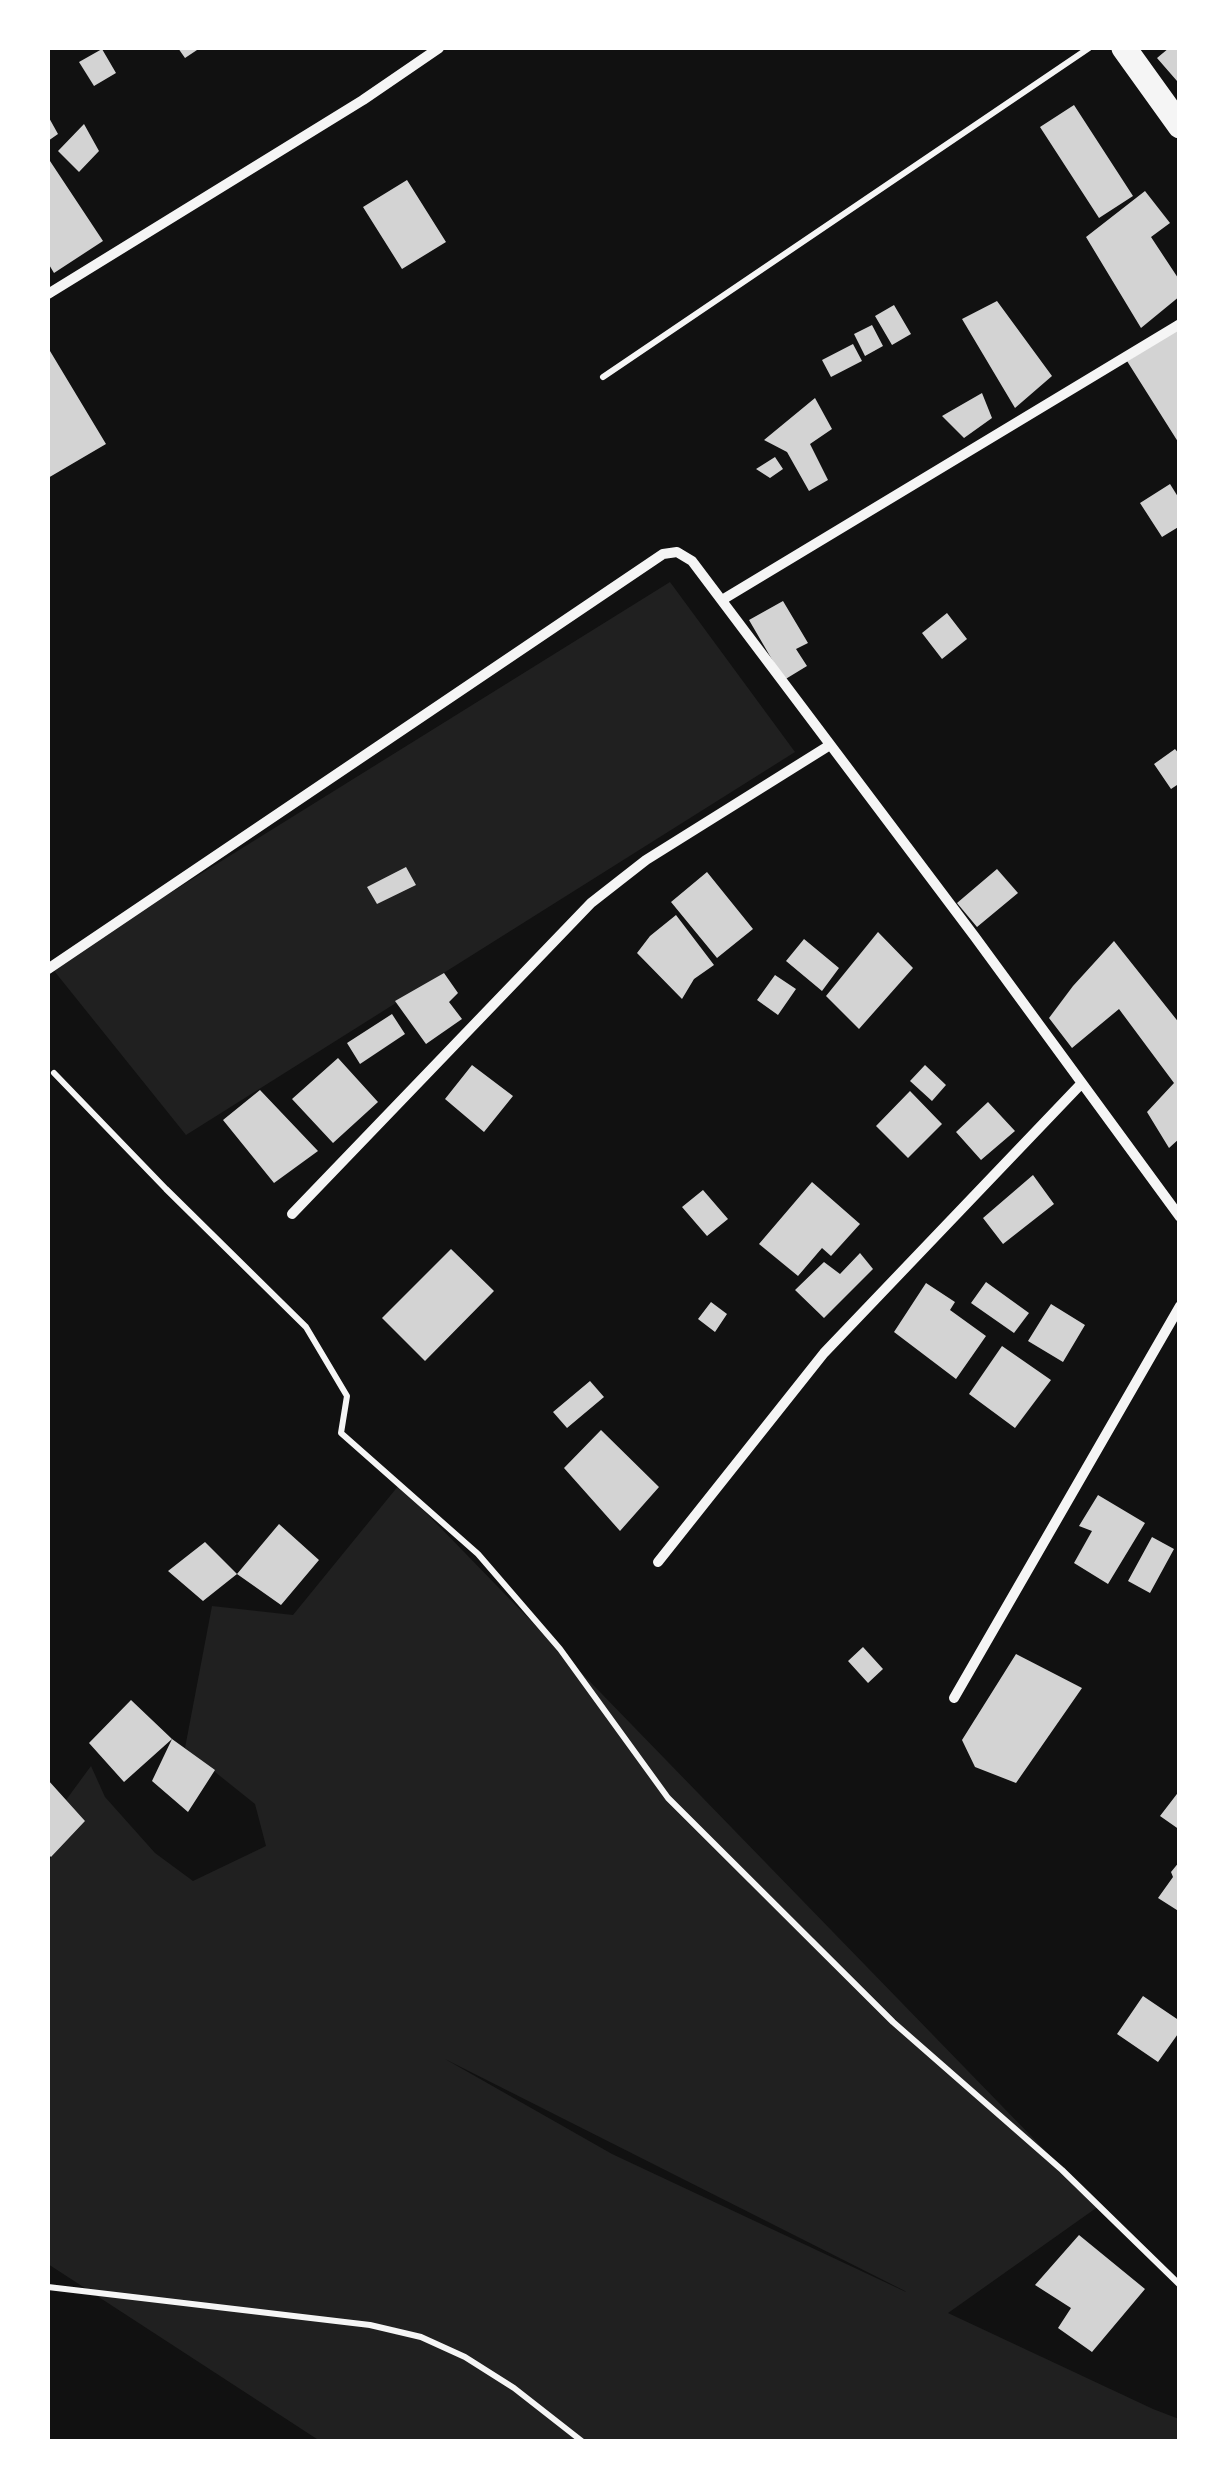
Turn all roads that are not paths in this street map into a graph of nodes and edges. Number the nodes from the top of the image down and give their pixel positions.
1 (439, 48) edge
2 (1124, 48) edge
3 (1180, 126) edge
4 (48, 294) edge
5 (1180, 324) edge
6 (722, 600) junction
7 (830, 746) junction
8 (48, 970) edge
9 (1081, 1084) junction
10 (292, 1214) dead end
11 (1180, 1217) edge
12 (1180, 1306) edge
13 (658, 1562) dead end
14 (954, 1698) dead end

1 - 4 street
2 - 3 highway
5 - 6 street
6 - 7 street
6 - 8 street
7 - 9 street
7 - 10 street
9 - 11 street
9 - 13 street
12 - 14 street

